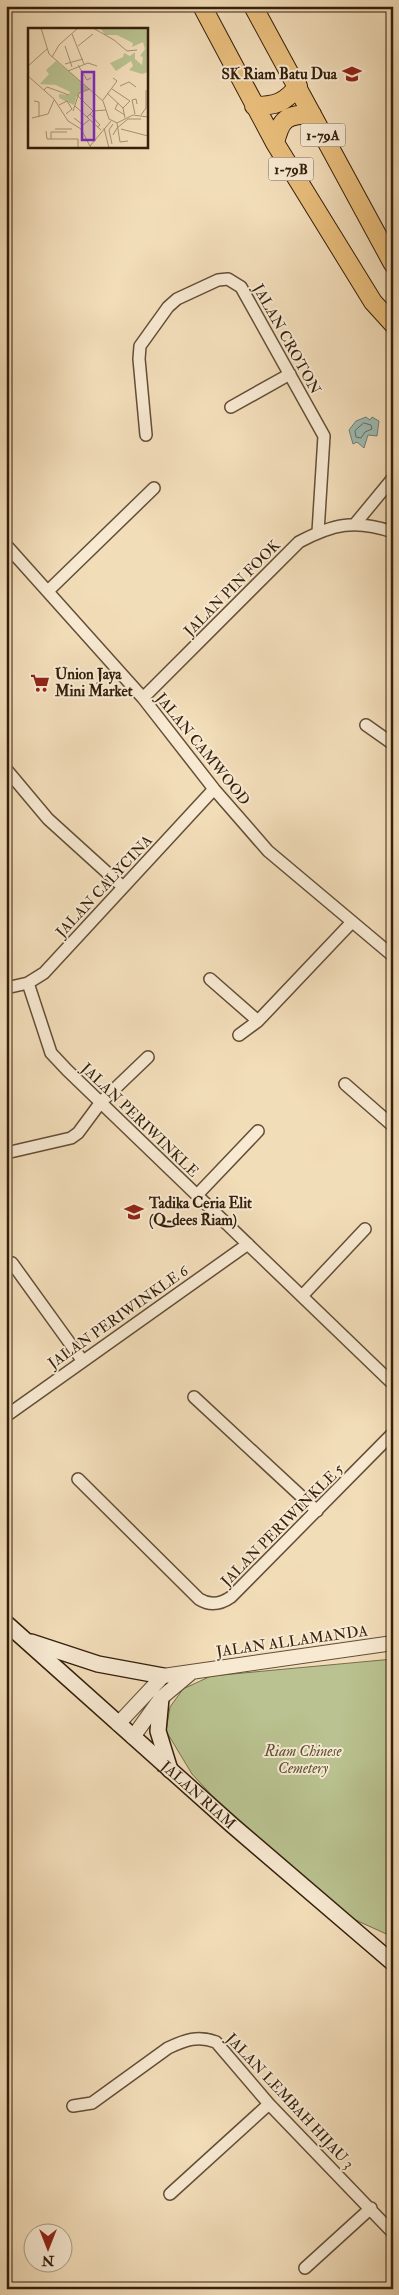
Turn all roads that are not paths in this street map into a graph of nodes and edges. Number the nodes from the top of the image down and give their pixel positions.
1 (202, 6) edge
2 (253, 6) edge
3 (298, 86) junction
4 (254, 106) junction
5 (312, 114) junction
6 (275, 144) junction
7 (393, 264) edge
8 (393, 324) edge
9 (290, 374) junction
10 (232, 407) dead end
11 (146, 435) dead end
12 (393, 478) edge
13 (154, 488) dead end
14 (356, 524) junction
15 (318, 532) junction
16 (393, 532) edge
17 (6, 545) edge
18 (48, 591) junction
19 (143, 698) junction
20 (366, 725) dead end
21 (393, 744) edge
22 (6, 769) edge
23 (214, 789) junction
24 (123, 887) junction
25 (352, 922) junction
26 (393, 956) edge
27 (210, 979) dead end
28 (28, 983) junction
29 (6, 988) edge
30 (258, 1022) junction
31 (239, 1035) dead end
32 (148, 1056) dead end
33 (345, 1084) dead end
34 (101, 1102) junction
35 (393, 1126) edge
36 (258, 1131) dead end
37 (6, 1153) edge
38 (198, 1195) junction
39 (365, 1229) dead end
40 (248, 1244) junction
41 (12, 1263) dead end
42 (302, 1296) junction
43 (82, 1360) junction
44 (393, 1384) edge
45 (194, 1397) dead end
46 (6, 1416) edge
47 (393, 1433) edge
48 (78, 1479) dead end
49 (317, 1512) junction
50 (6, 1623) edge
51 (25, 1640) junction
52 (393, 1644) edge
53 (195, 1670) junction
54 (163, 1676) junction
55 (161, 1698) junction
56 (118, 1724) junction
57 (133, 1737) junction
58 (170, 1771) junction
59 (393, 1963) edge
60 (269, 2104) junction
61 (73, 2106) dead end
62 (170, 2194) dead end
63 (371, 2208) junction
64 (393, 2232) edge
65 (305, 2268) dead end

1 - 4 highway, 1-79B
2 - 3 highway, 1-79A
3 - 4 highway
3 - 5 highway, 1-79A
4 - 6 highway, 1-79B
5 - 6 highway
5 - 7 highway, 1-79A
6 - 8 highway, 1-79B
9 - 10 street
9 - 11 street, JALAN CROTON
9 - 15 street, JALAN CROTON
12 - 14 street
13 - 18 street
14 - 15 street, JALAN PIN FOOK
14 - 16 street, JALAN PIN FOOK
15 - 19 street, JALAN PIN FOOK
17 - 18 street, JALAN CAMWOOD
18 - 19 street, JALAN CAMWOOD
19 - 23 street, JALAN CAMWOOD
20 - 21 street
22 - 24 street
23 - 24 street, JALAN CALYCINA
23 - 25 street, JALAN CAMWOOD
24 - 28 street, JALAN CALYCINA
25 - 26 street, JALAN CAMWOOD
25 - 30 street
27 - 30 street
28 - 29 street, JALAN CALYCINA
28 - 34 street, JALAN PERIWINKLE
30 - 31 street
32 - 34 street
33 - 35 street
34 - 37 street
34 - 38 street, JALAN PERIWINKLE
36 - 38 street
38 - 40 street, JALAN PERIWINKLE
39 - 42 street
40 - 42 street, JALAN PERIWINKLE
40 - 43 street, JALAN PERIWINKLE 6
41 - 43 street
42 - 44 street, JALAN PERIWINKLE
43 - 46 street, JALAN PERIWINKLE 6
45 - 49 street
47 - 49 street, JALAN PERIWINKLE 5
48 - 49 street, JALAN PERIWINKLE 5
50 - 51 main road, JALAN RIAM
51 - 54 main road
51 - 56 main road, JALAN RIAM
52 - 53 street, JALAN ALLAMANDA
53 - 54 street, JALAN ALLAMANDA
53 - 55 street, JALAN ALLAMANDA
54 - 56 street
55 - 57 street, JALAN ALLAMANDA
55 - 58 main road
56 - 57 main road, JALAN RIAM
57 - 58 main road, JALAN RIAM
58 - 59 main road, JALAN RIAM
60 - 61 street, JALAN LEMBAH HIJAU 3
60 - 62 street
60 - 63 street, JALAN LEMBAH HIJAU 3
63 - 64 street, JALAN LEMBAH HIJAU 3
63 - 65 street

